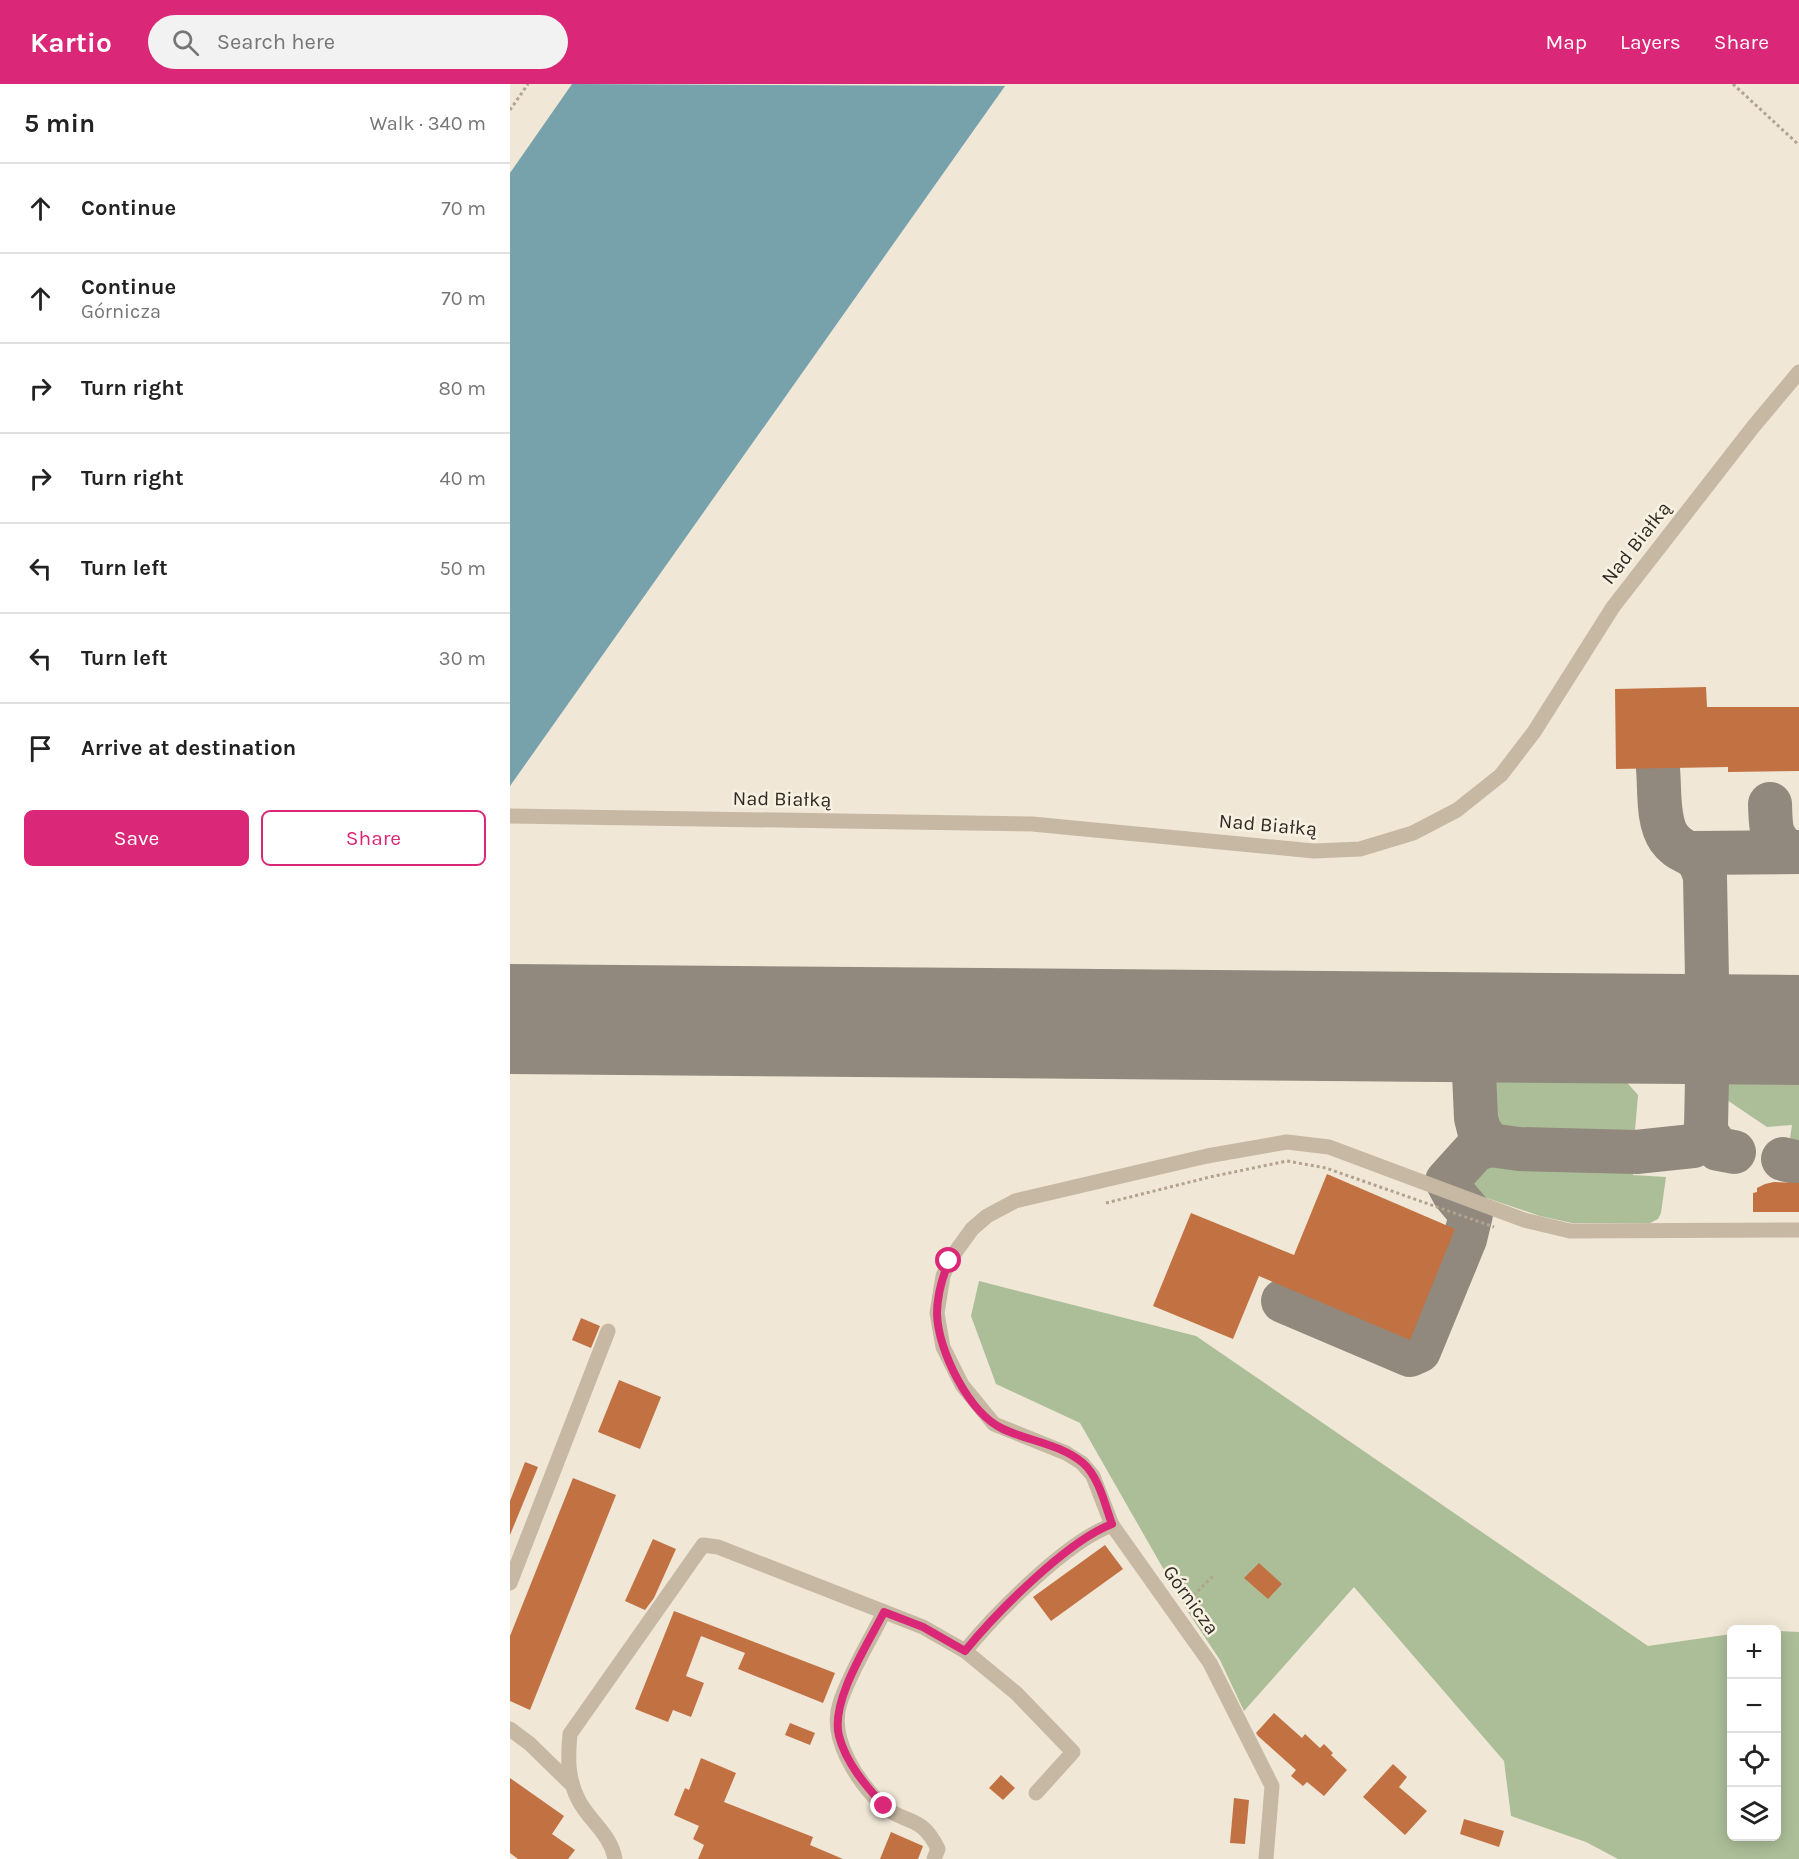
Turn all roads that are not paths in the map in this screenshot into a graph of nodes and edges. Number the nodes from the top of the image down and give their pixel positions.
1 (1799, 372) edge
2 (510, 816) edge
3 (1799, 1230) edge
4 (608, 1331) dead end
5 (1112, 1524) junction
6 (510, 1583) edge
7 (884, 1612) junction
8 (965, 1651) junction
9 (510, 1729) edge
10 (574, 1788) junction
11 (1036, 1793) dead end
12 (615, 1859) edge
13 (934, 1859) edge
14 (1266, 1859) edge

1 - 2 street, Nad Białką
3 - 5 street, Górnicza
4 - 6 street
5 - 8 street
5 - 14 street, Górnicza
7 - 8 street
7 - 10 street
7 - 13 street
8 - 11 street
9 - 10 street
10 - 12 street

